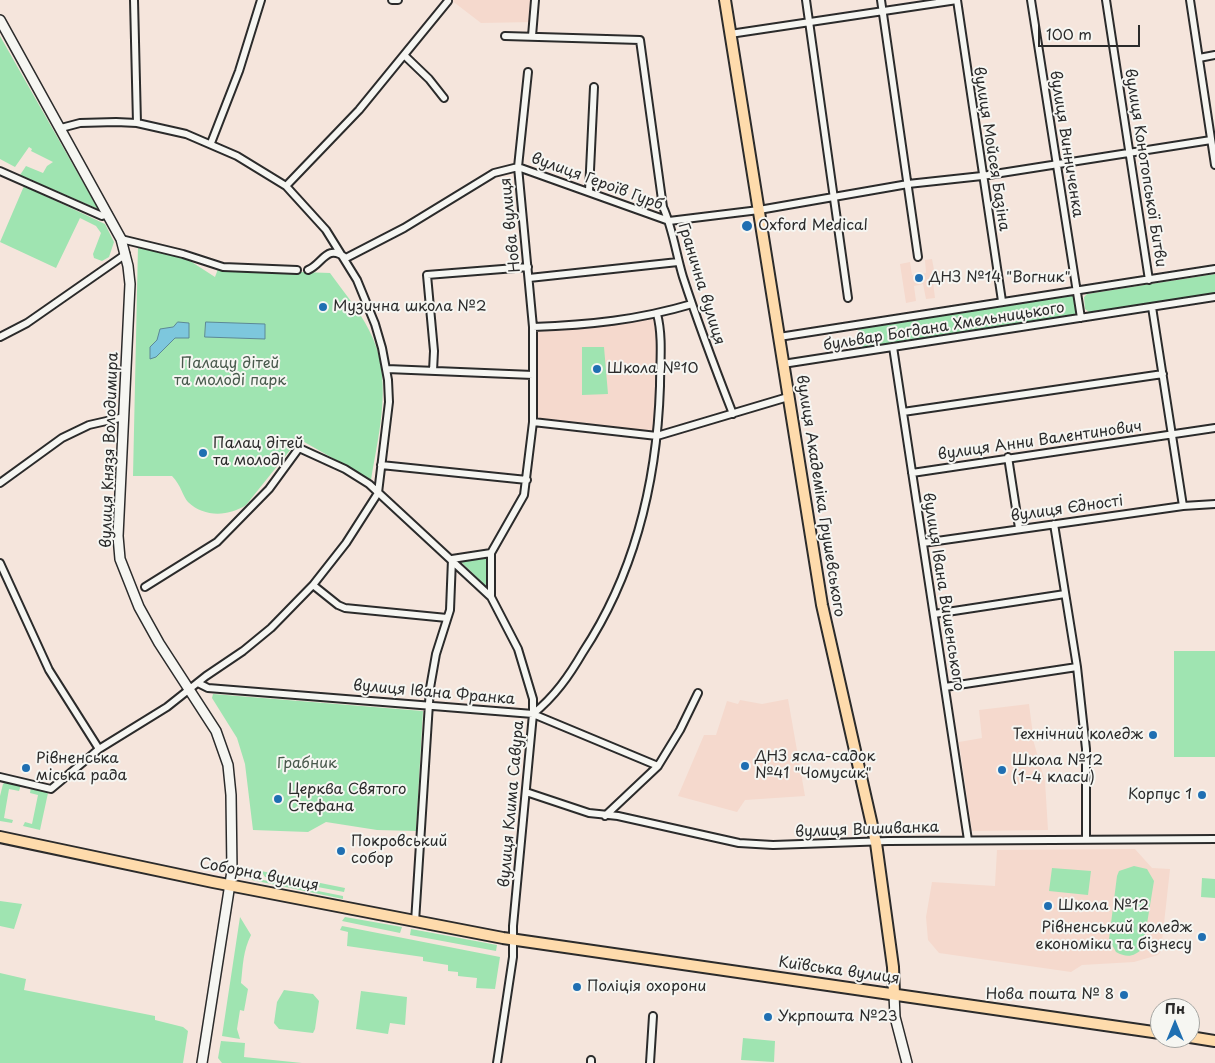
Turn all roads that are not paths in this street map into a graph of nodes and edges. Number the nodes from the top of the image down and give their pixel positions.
1 (134, 0) edge
2 (261, 0) edge
3 (392, 0) edge
4 (398, 0) edge
5 (535, 0) edge
6 (725, 0) edge
7 (806, 0) edge
8 (881, 0) edge
9 (957, 0) edge
10 (1031, 0) edge
11 (1106, 0) edge
12 (1190, 0) edge
13 (448, 1) edge
14 (882, 11) junction
15 (0, 20) edge
16 (810, 23) junction
17 (730, 34) junction
18 (505, 36) dead end
19 (532, 36) junction
20 (404, 55) junction
21 (1215, 55) edge
22 (1198, 58) junction
23 (528, 72) dead end
24 (594, 87) dead end
25 (444, 98) dead end
26 (137, 123) junction
27 (61, 128) junction
28 (1211, 140) junction
29 (211, 143) junction
30 (1131, 153) junction
31 (1056, 164) junction
32 (1215, 165) edge
33 (518, 167) junction
34 (0, 171) edge
35 (982, 176) junction
36 (908, 184) junction
37 (286, 186) junction
38 (589, 191) junction
39 (835, 197) junction
40 (758, 210) junction
41 (108, 214) junction
42 (669, 221) junction
43 (121, 239) junction
44 (126, 254) junction
45 (918, 257) dead end
46 (346, 258) junction
47 (678, 262) junction
48 (528, 268) junction
49 (1215, 269) edge
50 (297, 270) dead end
51 (308, 270) dead end
52 (529, 278) junction
53 (1150, 280) junction
54 (1077, 291) junction
55 (1215, 297) edge
56 (848, 298) dead end
57 (1002, 301) junction
58 (692, 304) junction
59 (1152, 307) junction
60 (657, 314) junction
61 (1081, 318) junction
62 (533, 327) junction
63 (0, 337) edge
64 (779, 337) junction
65 (893, 347) junction
66 (783, 364) junction
67 (387, 369) junction
68 (433, 371) junction
69 (1163, 374) junction
70 (533, 376) junction
71 (788, 397) junction
72 (903, 412) junction
73 (733, 414) junction
74 (124, 417) junction
75 (533, 422) junction
76 (1215, 428) edge
77 (1173, 434) junction
78 (657, 436) junction
79 (1008, 457) junction
80 (381, 466) junction
81 (912, 472) junction
82 (527, 480) junction
83 (0, 483) edge
84 (378, 493) junction
85 (1215, 504) edge
86 (1183, 506) junction
87 (1054, 524) junction
88 (1020, 528) junction
89 (923, 543) junction
90 (491, 553) junction
91 (452, 559) junction
92 (0, 563) edge
93 (313, 585) junction
94 (145, 587) dead end
95 (1065, 594) junction
96 (491, 597) junction
97 (934, 614) junction
98 (447, 618) junction
99 (1077, 667) junction
100 (198, 683) junction
101 (945, 687) junction
102 (189, 689) junction
103 (698, 694) dead end
104 (429, 705) junction
105 (533, 714) junction
106 (99, 749) junction
107 (658, 766) junction
108 (1, 778) edge
109 (526, 792) junction
110 (605, 816) junction
111 (0, 838) edge
112 (1215, 839) edge
113 (968, 840) junction
114 (1086, 840) junction
115 (876, 843) junction
116 (230, 885) junction
117 (415, 922) junction
118 (514, 940) junction
119 (894, 994) junction
120 (653, 1016) dead end
121 (1150, 1031) edge
122 (1200, 1039) edge
123 (1215, 1041) edge
124 (202, 1063) edge
125 (497, 1063) edge
126 (650, 1063) edge
127 (907, 1063) edge

1 - 26 street
2 - 29 street
3 - 4 street
5 - 19 street
6 - 17 main road, вулиця Академіка Грушевського
7 - 16 street
8 - 14 street
9 - 14 street
9 - 35 street, вулиця Мойсея Базіна
10 - 31 street, вулиця Винниченка
11 - 30 street, вулиця Конотопської Битви
12 - 22 street
13 - 20 street
14 - 16 street
14 - 36 street
15 - 27 street, вулиця Князя Володимира
16 - 17 street
16 - 39 street
17 - 40 main road, вулиця Академіка Грушевського
18 - 19 street
19 - 42 street, Гранична вулиця
20 - 25 street
20 - 37 street
21 - 22 street
22 - 28 street
23 - 33 street, Нова вулиця
24 - 38 street
26 - 27 street
26 - 29 street
27 - 41 street, вулиця Князя Володимира
28 - 30 street, вулиця Героїв Гурб
28 - 32 street
29 - 37 street
30 - 31 street, вулиця Героїв Гурб
30 - 53 street, вулиця Конотопської Битви
31 - 35 street, вулиця Героїв Гурб
31 - 54 street, вулиця Винниченка
33 - 38 street, вулиця Героїв Гурб
33 - 46 street, вулиця Героїв Гурб
33 - 48 street, Нова вулиця
34 - 41 street
35 - 36 street, вулиця Героїв Гурб
35 - 57 street, вулиця Мойсея Базіна
36 - 39 street, вулиця Героїв Гурб
36 - 45 street
37 - 46 street
38 - 42 street, вулиця Героїв Гурб
39 - 40 street, вулиця Героїв Гурб
39 - 56 street
40 - 42 street, вулиця Героїв Гурб
40 - 64 main road, вулиця Академіка Грушевського
41 - 43 street, вулиця Князя Володимира
42 - 47 street, Гранична вулиця
43 - 44 street, вулиця Князя Володимира
43 - 50 street
44 - 63 street
44 - 74 street, вулиця Князя Володимира
46 - 51 street, вулиця Героїв Гурб
46 - 67 street
47 - 52 street
47 - 58 street, Гранична вулиця
48 - 52 street, Нова вулиця
48 - 68 street
49 - 53 street, бульвар Богдана Хмельницького
52 - 62 street, Нова вулиця
53 - 54 street, бульвар Богдана Хмельницького
54 - 57 street, бульвар Богдана Хмельницького
54 - 61 street, бульвар Богдана Хмельницького
55 - 59 street
57 - 64 street, бульвар Богдана Хмельницького
58 - 60 street
58 - 73 street, Гранична вулиця
59 - 61 street
59 - 69 street
60 - 62 street
60 - 78 street, вулиця Клима Савура
61 - 65 street, бульвар Богдана Хмельницького
62 - 70 street, Нова вулиця
64 - 66 main road, вулиця Академіка Грушевського
65 - 66 street, бульвар Богдана Хмельницького
65 - 72 street, вулиця Івана Вишенського
66 - 71 main road, вулиця Академіка Грушевського
67 - 68 street
67 - 80 street
68 - 70 street
69 - 72 street
69 - 77 street
70 - 75 street, Нова вулиця
71 - 73 street
71 - 115 main road, вулиця Академіка Грушевського
72 - 81 street, вулиця Івана Вишенського
73 - 78 street
74 - 83 street
74 - 102 street, вулиця Князя Володимира
75 - 78 street
75 - 82 street, Нова вулиця
76 - 77 street, вулиця Анни Валентинович
77 - 79 street, вулиця Анни Валентинович
77 - 86 street
78 - 105 street, вулиця Клима Савура
79 - 81 street, вулиця Анни Валентинович
79 - 88 street
80 - 82 street
80 - 84 street
81 - 89 street, вулиця Івана Вишенського
82 - 90 street, Нова вулиця
84 - 91 street
84 - 93 street
84 - 94 street
85 - 86 street, вулиця Єдності
86 - 87 street, вулиця Єдності
87 - 88 street, вулиця Єдності
87 - 95 street
88 - 89 street, вулиця Єдності
89 - 97 street, вулиця Івана Вишенського
90 - 91 street
90 - 96 street
91 - 96 street
91 - 98 street
92 - 106 street
93 - 98 street
93 - 100 street
95 - 97 street
95 - 99 street
96 - 105 street
97 - 101 street, вулиця Івана Вишенського
98 - 104 street
99 - 101 street
99 - 114 street
100 - 102 street
100 - 104 street, вулиця Івана Франка
101 - 113 street, вулиця Івана Вишенського
102 - 106 street
102 - 116 street, вулиця Князя Володимира
103 - 107 street
104 - 105 street, вулиця Івана Франка
104 - 117 street
105 - 107 street, вулиця Івана Франка
105 - 109 street, вулиця Клима Савура
106 - 108 street
107 - 110 street
109 - 110 street, вулиця Вишиванка
109 - 118 street, вулиця Клима Савура
110 - 115 street, вулиця Вишиванка
111 - 116 main road, Соборна вулиця
112 - 114 street, вулиця Вишиванка
113 - 114 street, вулиця Вишиванка
113 - 115 street, вулиця Вишиванка
115 - 119 main road, вулиця Академіка Грушевського
116 - 117 main road, Соборна вулиця
116 - 124 street, вулиця Князя Володимира
117 - 118 main road, Соборна вулиця
118 - 119 main road, Київська вулиця
118 - 125 street, вулиця Клима Савура
119 - 121 main road, Київська вулиця
119 - 127 street
120 - 126 street
122 - 123 main road

